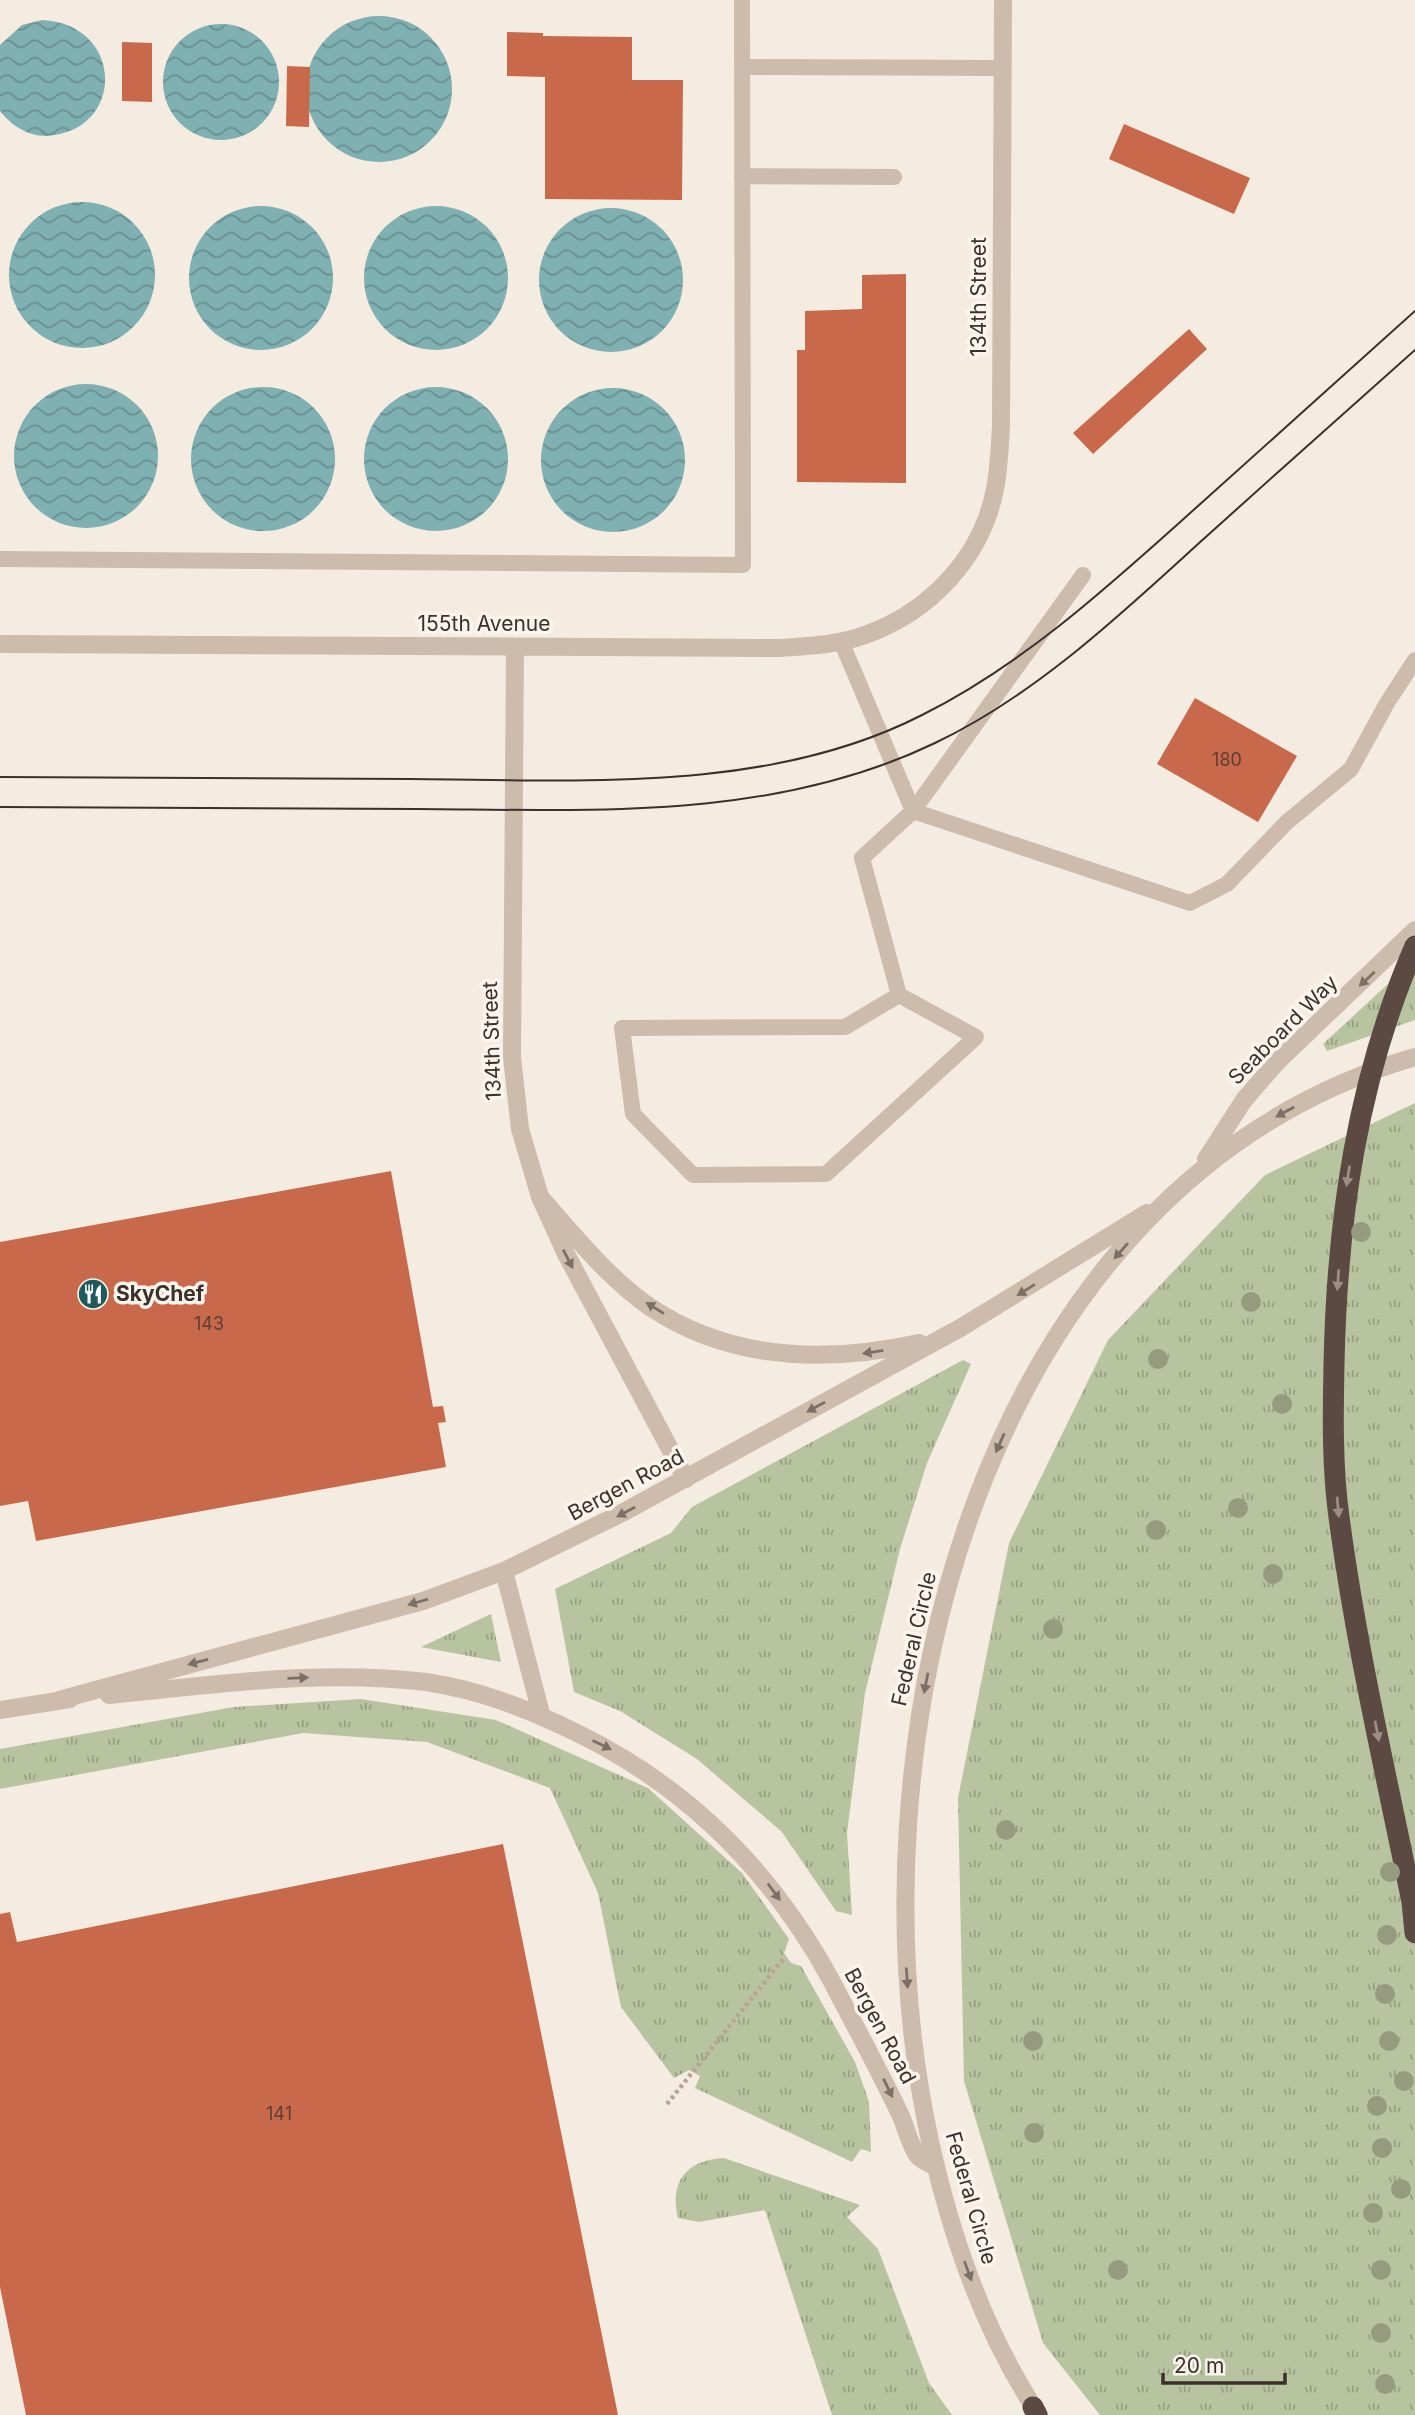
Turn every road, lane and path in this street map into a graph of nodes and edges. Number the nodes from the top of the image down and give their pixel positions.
1 (742, 0) edge
2 (1003, 0) edge
3 (742, 67) junction
4 (1002, 68) junction
5 (742, 176) junction
6 (894, 177) dead end
7 (0, 559) edge
8 (1083, 575) dead end
9 (949, 580) joint
10 (841, 642) junction
11 (0, 644) edge
12 (515, 647) junction
13 (1415, 660) edge
14 (913, 811) junction
15 (1415, 930) edge
16 (1415, 946) edge
17 (899, 996) junction
18 (1415, 1057) edge
19 (1197, 1174) junction
20 (540, 1197) junction
21 (1166, 1200) junction
22 (940, 1339) junction
23 (686, 1479) junction
24 (503, 1571) junction
25 (59, 1700) junction
26 (0, 1710) edge
27 (541, 1714) junction
28 (1415, 1933) edge
29 (784, 1958) dead end
30 (667, 2104) dead end
31 (936, 2167) junction
32 (1036, 2412) edge

1 - 3 lane
2 - 4 street, 134th Street
3 - 4 lane
3 - 5 lane
4 - 9 street, 134th Street
5 - 6 lane
5 - 7 lane
8 - 14 lane
9 - 10 street, 155th Avenue
10 - 12 street, 155th Avenue
10 - 14 lane
11 - 12 street, 155th Avenue
12 - 20 street, 134th Street
13 - 14 lane
14 - 17 lane
15 -> 19 street, Seaboard Way
16 -> 28 highway
17 - 17 lane
18 -> 19 street, Federal Circle
19 - 21 street, Federal Circle
22 -> 20 street
20 -> 23 street, 134th Street
21 -> 22 street, Bergen Road
21 -> 31 street, Federal Circle
22 -> 23 street, Bergen Road
23 -> 24 street, Bergen Road
24 -> 25 street, Bergen Road
24 - 27 street
25 - 26 street, Bergen Road
25 -> 27 street, Bergen Road
27 -> 31 street, Bergen Road
29 - 30 path
31 -> 32 street, Federal Circle

